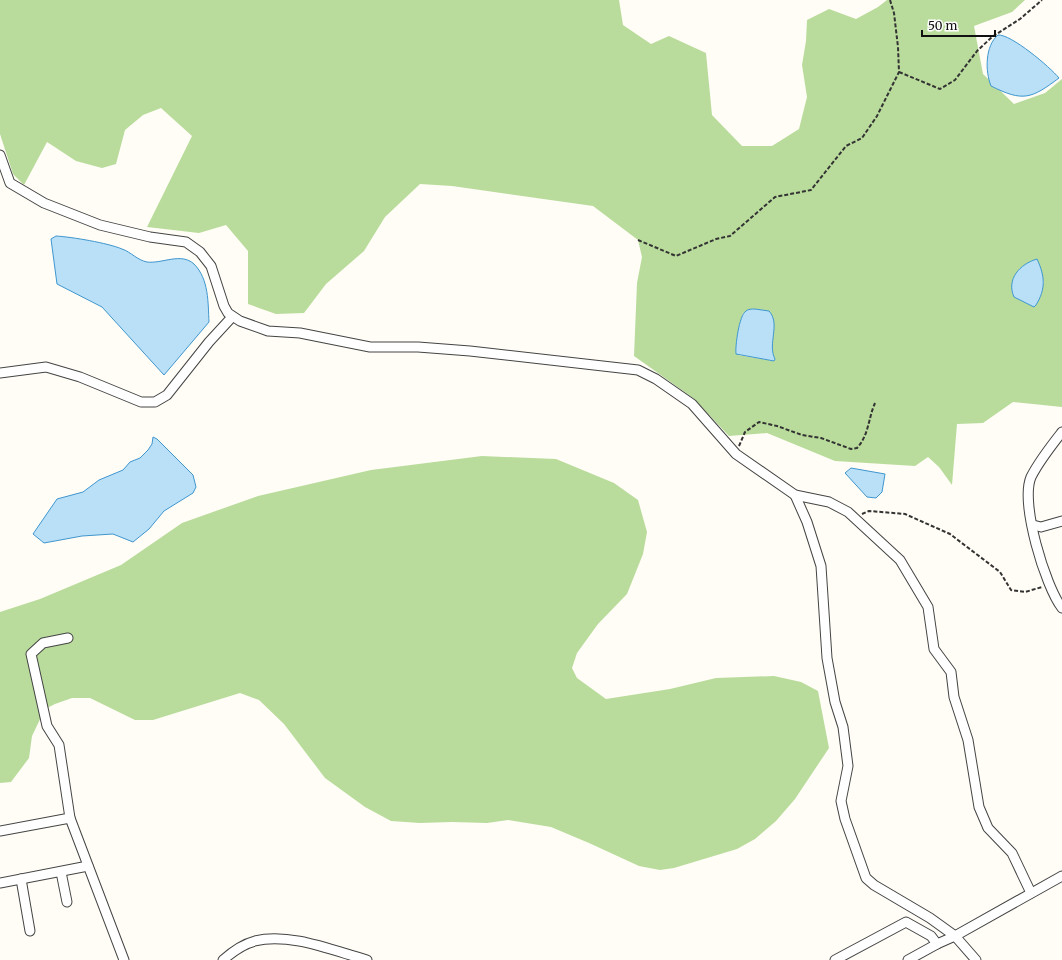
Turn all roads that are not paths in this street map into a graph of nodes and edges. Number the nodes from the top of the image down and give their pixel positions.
1 (0, 155) edge
2 (232, 317) junction
3 (0, 373) edge
4 (1062, 432) edge
5 (795, 495) junction
6 (1062, 521) edge
7 (1033, 525) junction
8 (1062, 608) edge
9 (68, 638) dead end
10 (70, 818) junction
11 (0, 831) edge
12 (88, 866) junction
13 (61, 872) junction
14 (1062, 876) edge
15 (21, 879) junction
16 (0, 883) edge
17 (1031, 893) junction
18 (67, 902) dead end
19 (30, 931) dead end
20 (955, 936) junction
21 (937, 944) junction
22 (124, 960) edge
23 (223, 960) edge
24 (367, 960) edge
25 (835, 960) edge
26 (908, 960) edge
27 (976, 960) edge

1 - 2 street
2 - 3 street
2 - 5 street
4 - 7 street
5 - 17 street
5 - 20 street
6 - 7 street
7 - 8 street
9 - 10 street
10 - 11 street
10 - 12 street
12 - 13 street
12 - 22 street
13 - 15 street
13 - 18 street
14 - 17 street
15 - 16 street
15 - 19 street
17 - 20 street
20 - 21 street
20 - 27 street
21 - 25 street
21 - 26 street
23 - 24 street

